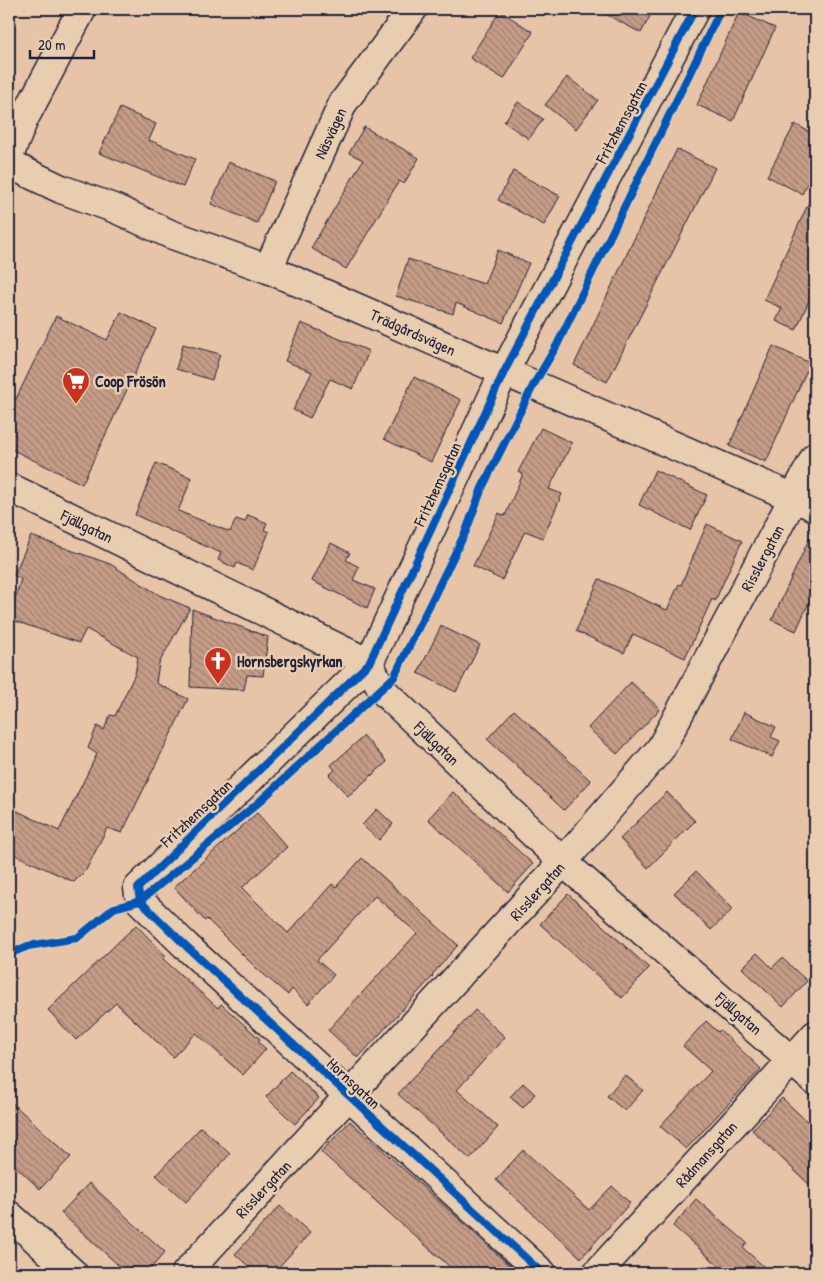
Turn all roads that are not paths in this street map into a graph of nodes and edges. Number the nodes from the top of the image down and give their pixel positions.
1 (82, 9) edge
2 (412, 9) edge
3 (695, 9) edge
4 (9, 156) edge
5 (9, 164) edge
6 (268, 269) junction
7 (504, 372) junction
8 (815, 457) edge
9 (9, 487) edge
10 (805, 502) edge
11 (369, 663) junction
12 (563, 862) junction
13 (150, 910) joint
14 (815, 1034) edge
15 (792, 1059) junction
16 (815, 1081) edge
17 (348, 1096) junction
18 (9, 1215) edge
19 (73, 1273) edge
20 (186, 1273) edge
21 (542, 1273) edge
22 (597, 1273) edge

1 - 4 street
2 - 6 street, Näsvägen
3 - 7 street, Fritzhemsgatan
5 - 6 street, Trädgårdsvägen
6 - 7 street, Trädgårdsvägen
7 - 10 street, Trädgårdsvägen
7 - 11 street, Fritzhemsgatan
8 - 10 street, Risslergatan
9 - 11 street, Fjällgatan
10 - 12 street, Risslergatan
11 - 12 street, Fjällgatan
11 - 13 street, Fritzhemsgatan
12 - 15 street, Fjällgatan
12 - 17 street, Risslergatan
13 - 17 street, Hornsgatan
14 - 15 street, Rådmansgatan
15 - 16 street, Fjällgatan
15 - 22 street, Rådmansgatan
17 - 20 street, Risslergatan
17 - 21 street, Hornsgatan
18 - 19 street

